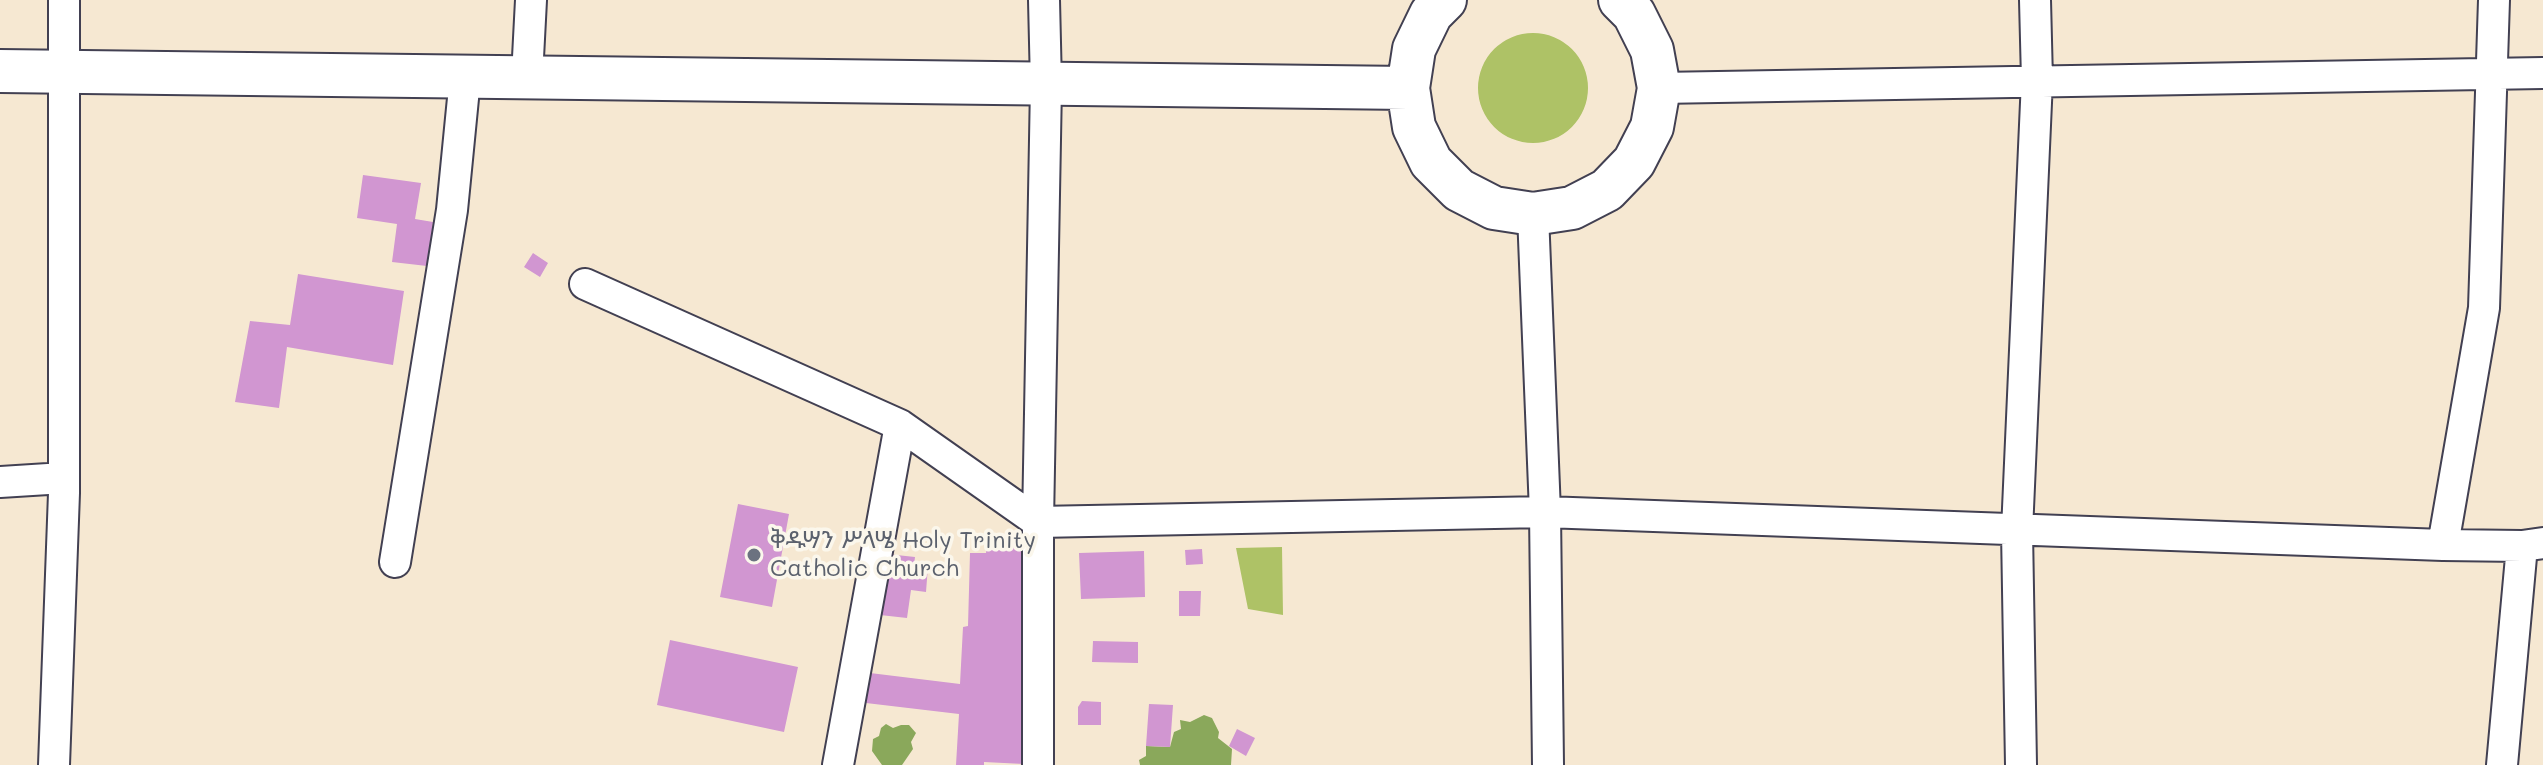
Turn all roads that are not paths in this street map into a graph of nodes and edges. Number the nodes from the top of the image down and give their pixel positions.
1 (64, 0) edge
2 (531, 0) edge
3 (1044, 0) edge
4 (1445, 0) edge
5 (1620, 0) edge
6 (2035, 0) edge
7 (2494, 0) edge
8 (0, 71) edge
9 (64, 72) junction
10 (2543, 73) edge
11 (2494, 74) junction
12 (527, 77) junction
13 (465, 78) junction
14 (2037, 80) junction
15 (1046, 85) junction
16 (1408, 88) junction
17 (1659, 88) junction
18 (1533, 214) junction
19 (585, 284) dead end
20 (900, 425) junction
21 (64, 478) junction
22 (0, 482) edge
23 (1545, 512) junction
24 (1038, 522) junction
25 (2017, 531) junction
26 (2532, 544) edge
27 (2443, 545) junction
28 (395, 562) dead end
29 (54, 765) edge
30 (838, 765) edge
31 (1038, 765) edge
32 (1548, 765) edge
33 (2021, 765) edge
34 (2502, 765) edge

1 - 9 street
2 - 12 street
3 - 15 street
4 - 16 street
5 - 17 street
6 - 14 street
7 - 11 street
8 - 9 street
9 - 13 street
9 - 21 street
10 - 11 street
11 - 14 street
11 - 27 street
12 - 13 street
12 - 15 street
13 - 28 street
14 - 17 street
14 - 25 street
15 - 16 street
15 - 24 street
16 - 18 street
17 - 18 street
18 - 23 street
19 - 20 street
20 - 24 street
20 - 30 street
21 - 22 street
21 - 29 street
23 - 24 street
23 - 25 street
23 - 32 street
24 - 31 street
25 - 27 street
25 - 33 street
26 - 27 street
26 - 34 street

